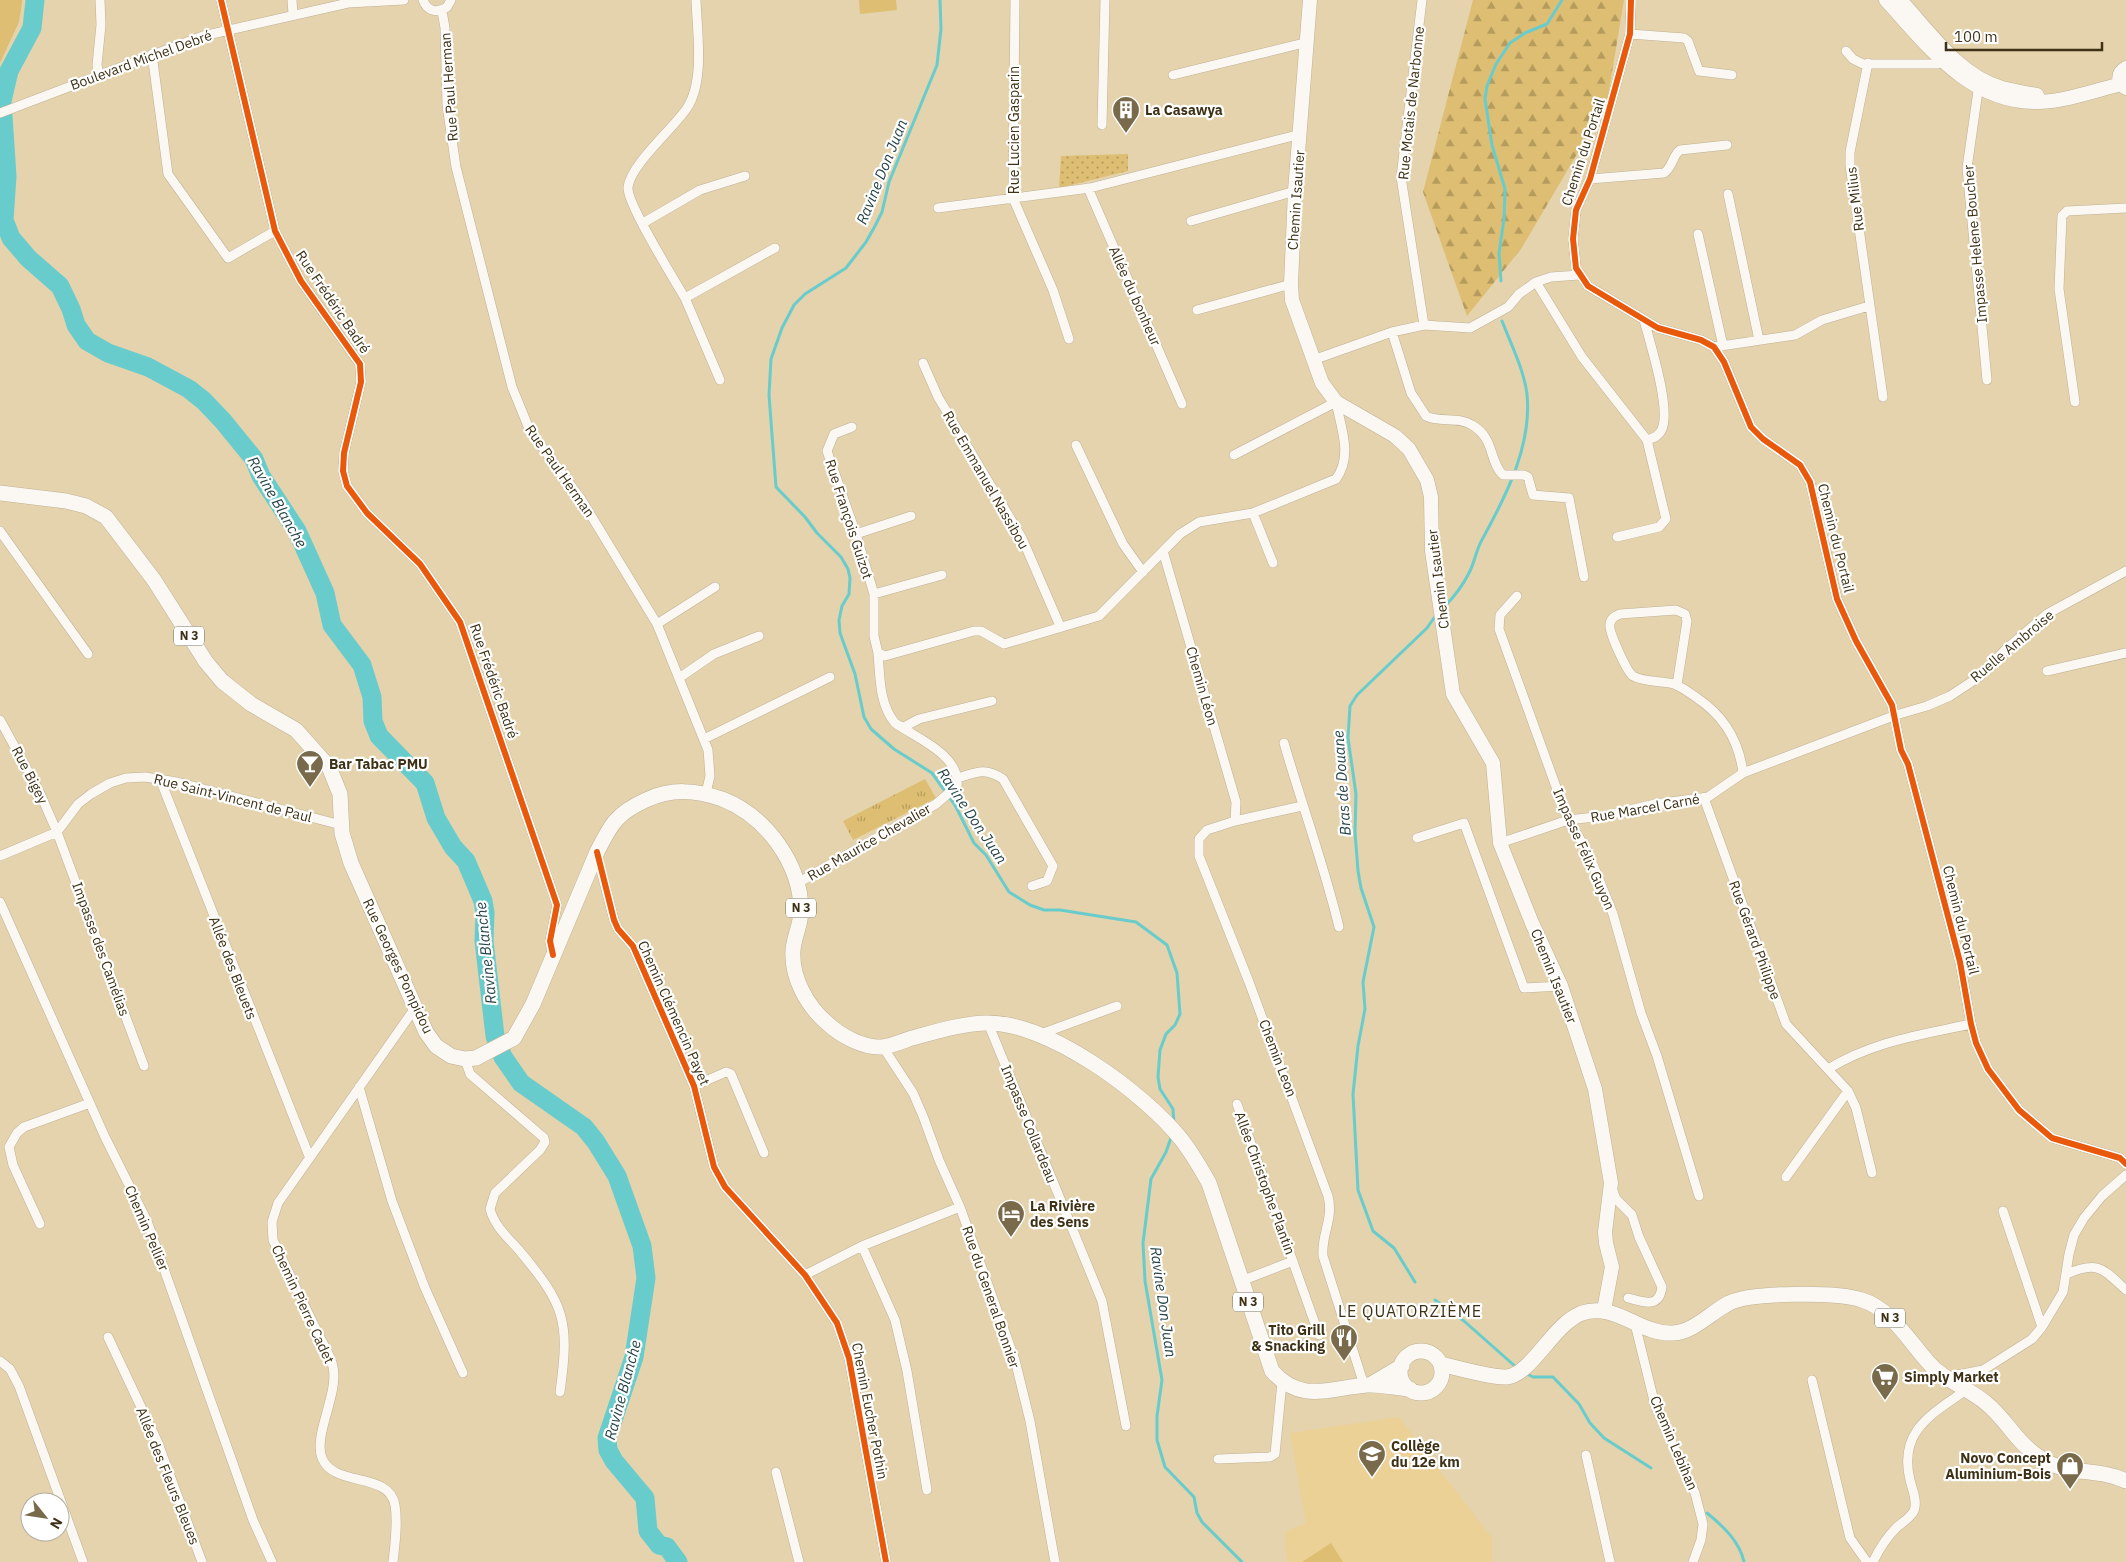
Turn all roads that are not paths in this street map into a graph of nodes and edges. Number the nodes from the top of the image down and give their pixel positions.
1 (100, 0) edge
2 (221, 0) edge
3 (292, 0) edge
4 (404, 0) edge
5 (423, 0) edge
6 (451, 0) edge
7 (696, 0) edge
8 (1015, 0) edge
9 (1105, 0) edge
10 (1310, 0) edge
11 (1422, 0) edge
12 (1631, 0) edge
13 (1886, 0) edge
14 (1900, 0) edge
15 (442, 10) junction
16 (293, 14) junction
17 (228, 30) junction
18 (1630, 34) junction
19 (1308, 42) junction
20 (1846, 51) dead end
21 (152, 54) junction
22 (1947, 58) junction
23 (1868, 64) junction
24 (99, 75) junction
25 (1173, 75) dead end
26 (1732, 75) dead end
27 (2123, 79) edge
28 (1980, 84) junction
29 (0, 113) edge
30 (1102, 125) dead end
31 (1301, 134) junction
32 (1727, 145) dead end
33 (745, 176) dead end
34 (1590, 178) junction
35 (1088, 188) junction
36 (1295, 191) junction
37 (1728, 194) dead end
38 (1013, 198) junction
39 (938, 208) dead end
40 (2126, 208) edge
41 (1191, 221) dead end
42 (643, 223) junction
43 (275, 231) junction
44 (1698, 234) dead end
45 (775, 248) dead end
46 (1579, 275) junction
47 (1536, 282) junction
48 (1291, 284) junction
49 (685, 298) junction
50 (1869, 306) junction
51 (1197, 310) dead end
52 (1644, 320) junction
53 (1424, 325) junction
54 (1392, 332) junction
55 (1069, 339) dead end
56 (1759, 340) junction
57 (1719, 347) junction
58 (1313, 360) junction
59 (923, 363) dead end
60 (720, 380) dead end
61 (1987, 380) dead end
62 (1883, 397) dead end
63 (1336, 402) junction
64 (2075, 402) dead end
65 (1182, 404) dead end
66 (852, 427) dead end
67 (1647, 440) junction
68 (1076, 445) dead end
69 (1234, 455) dead end
70 (0, 493) edge
71 (1253, 513) junction
72 (911, 516) dead end
73 (0, 531) edge
74 (856, 534) junction
75 (1617, 537) dead end
76 (1163, 551) junction
77 (1273, 563) dead end
78 (2126, 571) edge
79 (1143, 572) junction
80 (942, 575) dead end
81 (1584, 576) dead end
82 (715, 587) dead end
83 (874, 594) junction
84 (1517, 596) dead end
85 (657, 624) junction
86 (1060, 626) junction
87 (759, 636) dead end
88 (878, 653) junction
89 (2126, 653) edge
90 (88, 654) dead end
91 (2047, 671) dead end
92 (830, 677) dead end
93 (679, 678) junction
94 (1676, 685) junction
95 (992, 701) dead end
96 (1896, 715) junction
97 (0, 720) edge
98 (902, 728) junction
99 (704, 739) junction
100 (1284, 743) dead end
101 (1743, 772) junction
102 (958, 778) junction
103 (160, 779) junction
104 (706, 793) junction
105 (1704, 798) junction
106 (1302, 806) junction
107 (1568, 820) junction
108 (1235, 821) junction
109 (341, 825) junction
110 (57, 832) junction
111 (1417, 838) dead end
112 (1500, 843) junction
113 (597, 852) junction
114 (0, 856) edge
115 (796, 884) junction
116 (1032, 886) dead end
117 (0, 902) edge
118 (1339, 927) dead end
119 (553, 955) junction
120 (1561, 986) junction
121 (1117, 1006) dead end
122 (415, 1008) junction
123 (988, 1023) junction
124 (1971, 1024) junction
125 (1038, 1035) junction
126 (883, 1047) junction
127 (471, 1059) junction
128 (144, 1066) dead end
129 (1828, 1068) junction
130 (694, 1086) junction
131 (359, 1087) junction
132 (1848, 1091) junction
133 (90, 1103) junction
134 (1237, 1104) dead end
135 (764, 1153) dead end
136 (309, 1156) junction
137 (2126, 1164) edge
138 (1872, 1173) dead end
139 (2126, 1175) edge
140 (1786, 1177) dead end
141 (1611, 1183) junction
142 (1699, 1196) dead end
143 (960, 1207) junction
144 (2002, 1211) dead end
145 (40, 1224) dead end
146 (862, 1246) junction
147 (1293, 1261) junction
148 (2067, 1274) junction
149 (805, 1275) junction
150 (1241, 1281) junction
151 (2126, 1290) edge
152 (1628, 1298) dead end
153 (1604, 1310) junction
154 (1635, 1324) junction
155 (2042, 1328) junction
156 (1319, 1335) dead end
157 (108, 1337) dead end
158 (0, 1361) edge
159 (1402, 1366) junction
160 (1441, 1371) junction
161 (463, 1373) dead end
162 (1947, 1377) junction
163 (1812, 1380) dead end
164 (1282, 1382) junction
165 (1367, 1385) junction
166 (1410, 1389) junction
167 (1966, 1390) junction
168 (560, 1392) dead end
169 (1126, 1426) dead end
170 (1586, 1455) dead end
171 (1218, 1459) dead end
172 (776, 1472) dead end
173 (2126, 1481) edge
174 (927, 1490) dead end
175 (83, 1562) edge
176 (202, 1562) edge
177 (272, 1562) edge
178 (393, 1562) edge
179 (798, 1562) edge
180 (886, 1562) edge
181 (1055, 1562) edge
182 (1610, 1562) edge
183 (1693, 1562) edge
184 (1867, 1562) edge
185 (1874, 1562) edge

1 - 24 street
2 - 17 street, Rue Frédéric Badré
3 - 16 street
4 - 16 street, Boulevard Michel Debré
5 - 15 street
6 - 15 street
7 - 42 street
8 - 38 street, Rue Lucien Gasparin
9 - 30 street
10 - 19 main road, Chemin Isautier
11 - 53 street, Rue Motais de Narbonne
12 - 18 street, Chemin du Portail
13 - 22 main road
14 - 22 main road
15 - 85 street, Rue Paul Herman
16 - 17 street, Boulevard Michel Debré
17 - 21 street, Boulevard Michel Debré
17 - 43 street, Rue Frédéric Badré
18 - 26 street
18 - 34 street, Chemin du Portail
19 - 25 street
19 - 31 main road, Chemin Isautier
20 - 23 street
21 - 24 street, Boulevard Michel Debré
21 - 43 street
22 - 23 street
22 - 28 main road
23 - 50 street, Rue Milius
24 - 29 street, Boulevard Michel Debré
27 - 28 main road
28 - 61 street, Impasse Helene Boucher
31 - 35 street
31 - 36 main road, Chemin Isautier
32 - 34 street
33 - 42 street
34 - 46 street, Chemin du Portail
35 - 38 street
35 - 65 street, Allée du bonheur
36 - 41 street
36 - 48 main road, Chemin Isautier
37 - 56 street
38 - 39 street
38 - 55 street, Rue Lucien Gasparin
40 - 64 street
42 - 49 street
43 - 119 street, Rue Frédéric Badré
44 - 57 street, Chemin du Portail
45 - 49 street
46 - 47 street
46 - 52 street
47 - 53 street
47 - 67 street
48 - 51 street
48 - 58 main road, Chemin Isautier
49 - 60 street
50 - 56 street
50 - 62 street, Rue Milius
52 - 57 street
52 - 67 street
53 - 54 street
54 - 58 street
54 - 81 street
56 - 57 street
57 - 96 street, Chemin du Portail
58 - 63 main road, Chemin Isautier
59 - 86 street, Rue Emmanuel Nassibou
63 - 69 street
63 - 71 street
63 - 112 main road, Chemin Isautier
66 - 74 street, Rue François Guizot
67 - 75 street
68 - 79 street
70 - 109 main road, N 3
71 - 76 street
71 - 77 street
72 - 74 street
73 - 90 street
74 - 83 street, Rue François Guizot
76 - 79 street
76 - 108 street, Chemin Léon
78 - 96 street, Ruelle Ambroise
79 - 86 street
80 - 83 street, Rue François Guizot
82 - 85 street
83 - 88 street, Rue François Guizot
84 - 107 street, Impasse Félix Guyon
85 - 93 street, Rue Paul Herman
86 - 88 street
87 - 93 street
88 - 98 street
89 - 91 street
92 - 99 street
93 - 99 street, Rue Paul Herman
94 - 94 street
94 - 101 street
95 - 98 street
96 - 101 street, Rue Marcel Carné
96 - 124 street, Chemin du Portail
97 - 110 street, Rue Bigey
98 - 102 street
99 - 104 street, Rue Paul Herman
100 - 106 street
101 - 105 street, Rue Marcel Carné
102 - 115 street, Rue Maurice Chevalier
102 - 116 street
103 - 109 street, Rue Saint-Vincent de Paul
103 - 110 street, Rue Saint-Vincent de Paul
103 - 136 street, Allée des Bleuets
104 - 113 main road, N 3
104 - 115 main road, N 3
105 - 107 street, Rue Marcel Carné
105 - 129 street, Rue Gérard Philippe
106 - 108 street, Chemin Leon
106 - 118 street
107 - 112 street, Rue Marcel Carné
107 - 142 street, Impasse Félix Guyon
108 - 165 street, Chemin Leon
109 - 122 main road, Rue Georges Pompidou / N 3
110 - 114 street
110 - 128 street, Impasse des Camélias
111 - 120 street
112 - 120 main road, Chemin Isautier
113 - 119 main road, N 3
113 - 130 street, Chemin Clémencin Payet
115 - 126 main road, N 3
117 - 133 street, Chemin Pellier
119 - 127 main road, N 3
120 - 141 main road, Chemin Isautier
121 - 125 street
122 - 127 main road, Rue Georges Pompidou / N 3
122 - 131 street, Chemin Pierre Cadet
123 - 125 main road, N 3
123 - 126 main road, N 3
123 - 169 street, Impasse Collardeau
124 - 129 street
124 - 137 street, Chemin du Portail
125 - 150 main road, N 3
126 - 143 street, Rue du General Bonnier
127 - 168 street
129 - 132 street, Rue Gérard Philippe
130 - 135 street
130 - 149 street, Chemin Clémencin Payet
131 - 136 street, Chemin Pierre Cadet
131 - 161 street
132 - 138 street, Rue Gérard Philippe
132 - 140 street
133 - 145 street
133 - 177 street, Chemin Pellier
134 - 147 street, Allée Christophe Plantin
136 - 178 street, Chemin Pierre Cadet
139 - 148 street
141 - 152 street, Chemin Isautier
141 - 153 main road, Chemin Isautier
143 - 146 street
143 - 181 street, Rue du General Bonnier
144 - 155 street
146 - 149 street
146 - 174 street
147 - 150 street, Allée Christophe Plantin
147 - 156 street, Allée Christophe Plantin
148 - 151 street
148 - 155 street
149 - 180 street, Chemin Eucher Pothin
150 - 164 main road, N 3
153 - 154 main road, N 3
153 - 160 main road
154 - 162 main road, N 3
154 - 183 street, Chemin Lebihan
155 - 162 street
157 - 176 street, Allée des Fleurs Bleues
158 - 175 street
159 - 160 main road
159 - 165 main road
159 - 166 main road
160 - 166 main road
162 - 167 main road, N 3
163 - 184 street
164 - 165 main road
164 - 171 street
165 - 166 main road
167 - 173 main road, N 3
167 - 185 street
170 - 182 street
172 - 179 street

